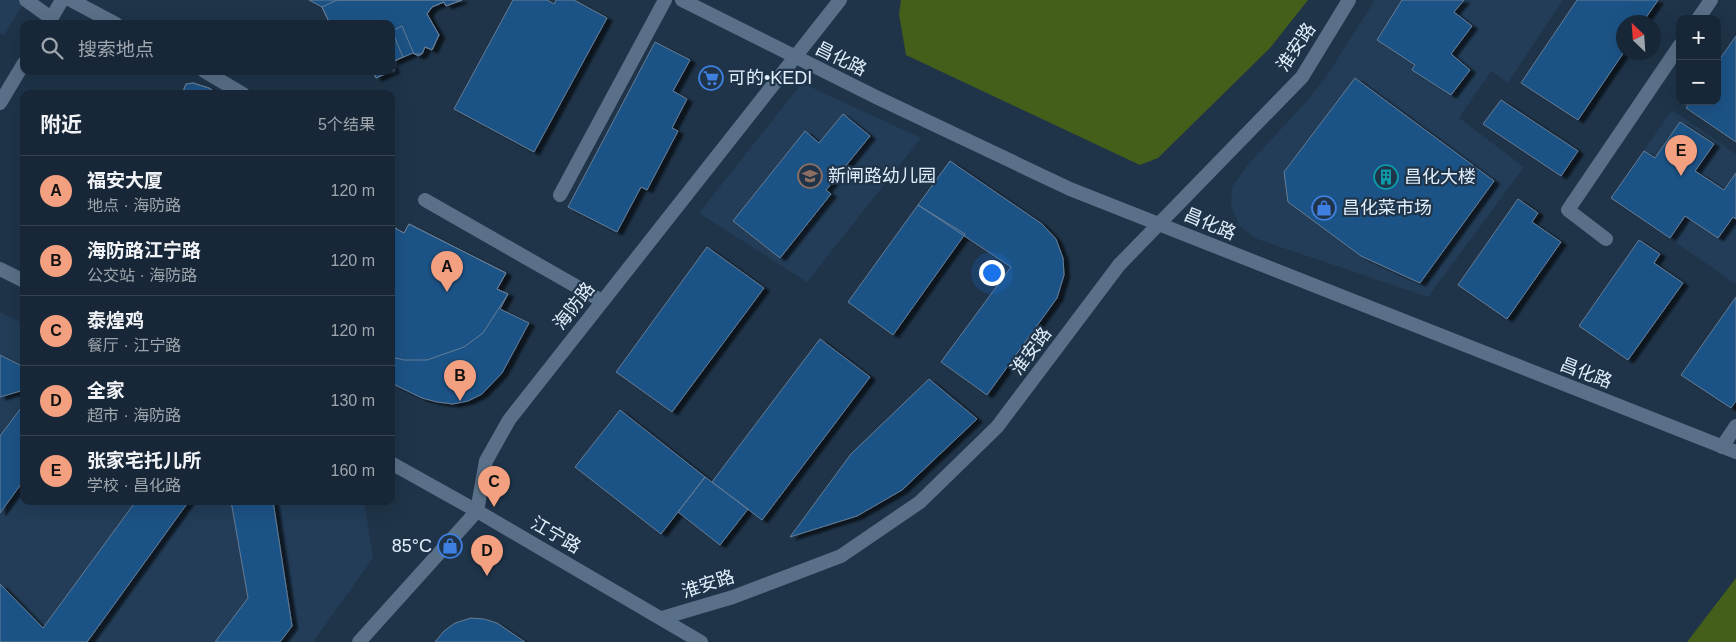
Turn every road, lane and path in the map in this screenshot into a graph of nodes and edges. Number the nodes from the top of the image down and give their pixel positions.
1 (26, 0) edge
2 (62, 0) edge
3 (71, 0) edge
4 (665, 0) edge
5 (682, 0) edge
6 (840, 0) edge
7 (1349, 0) edge
8 (1711, 0) edge
9 (1701, 15) edge
10 (48, 20) edge
11 (50, 20) edge
12 (108, 20) edge
13 (1676, 52) edge
14 (794, 56) junction
15 (20, 70) edge
16 (211, 75) edge
17 (236, 90) edge
18 (0, 103) edge
19 (560, 195) dead end
20 (425, 200) dead end
21 (1160, 223) junction
22 (1606, 239) dead end
23 (0, 269) edge
24 (20, 278) edge
25 (602, 301) junction
26 (1736, 426) edge
27 (1722, 446) junction
28 (1736, 452) edge
29 (395, 466) edge
30 (478, 511) junction
31 (662, 618) junction
32 (359, 642) edge
33 (700, 642) edge

1 - 10 street
2 - 11 street
3 - 12 street
4 - 19 street
5 - 14 street, 昌化路
6 - 14 street, 海防路
7 - 21 street, 淮安路
8 - 9 street
13 - 22 street
14 - 21 street, 昌化路
14 - 25 street, 海防路
15 - 18 street
16 - 17 street
20 - 25 street
21 - 27 street, 昌化路
21 - 31 street, 淮安路
23 - 24 street
25 - 30 street, 海防路
26 - 27 street
27 - 28 street, 昌化路
29 - 30 street, 江宁路
30 - 31 street, 江宁路
30 - 32 street
31 - 33 street, 江宁路

